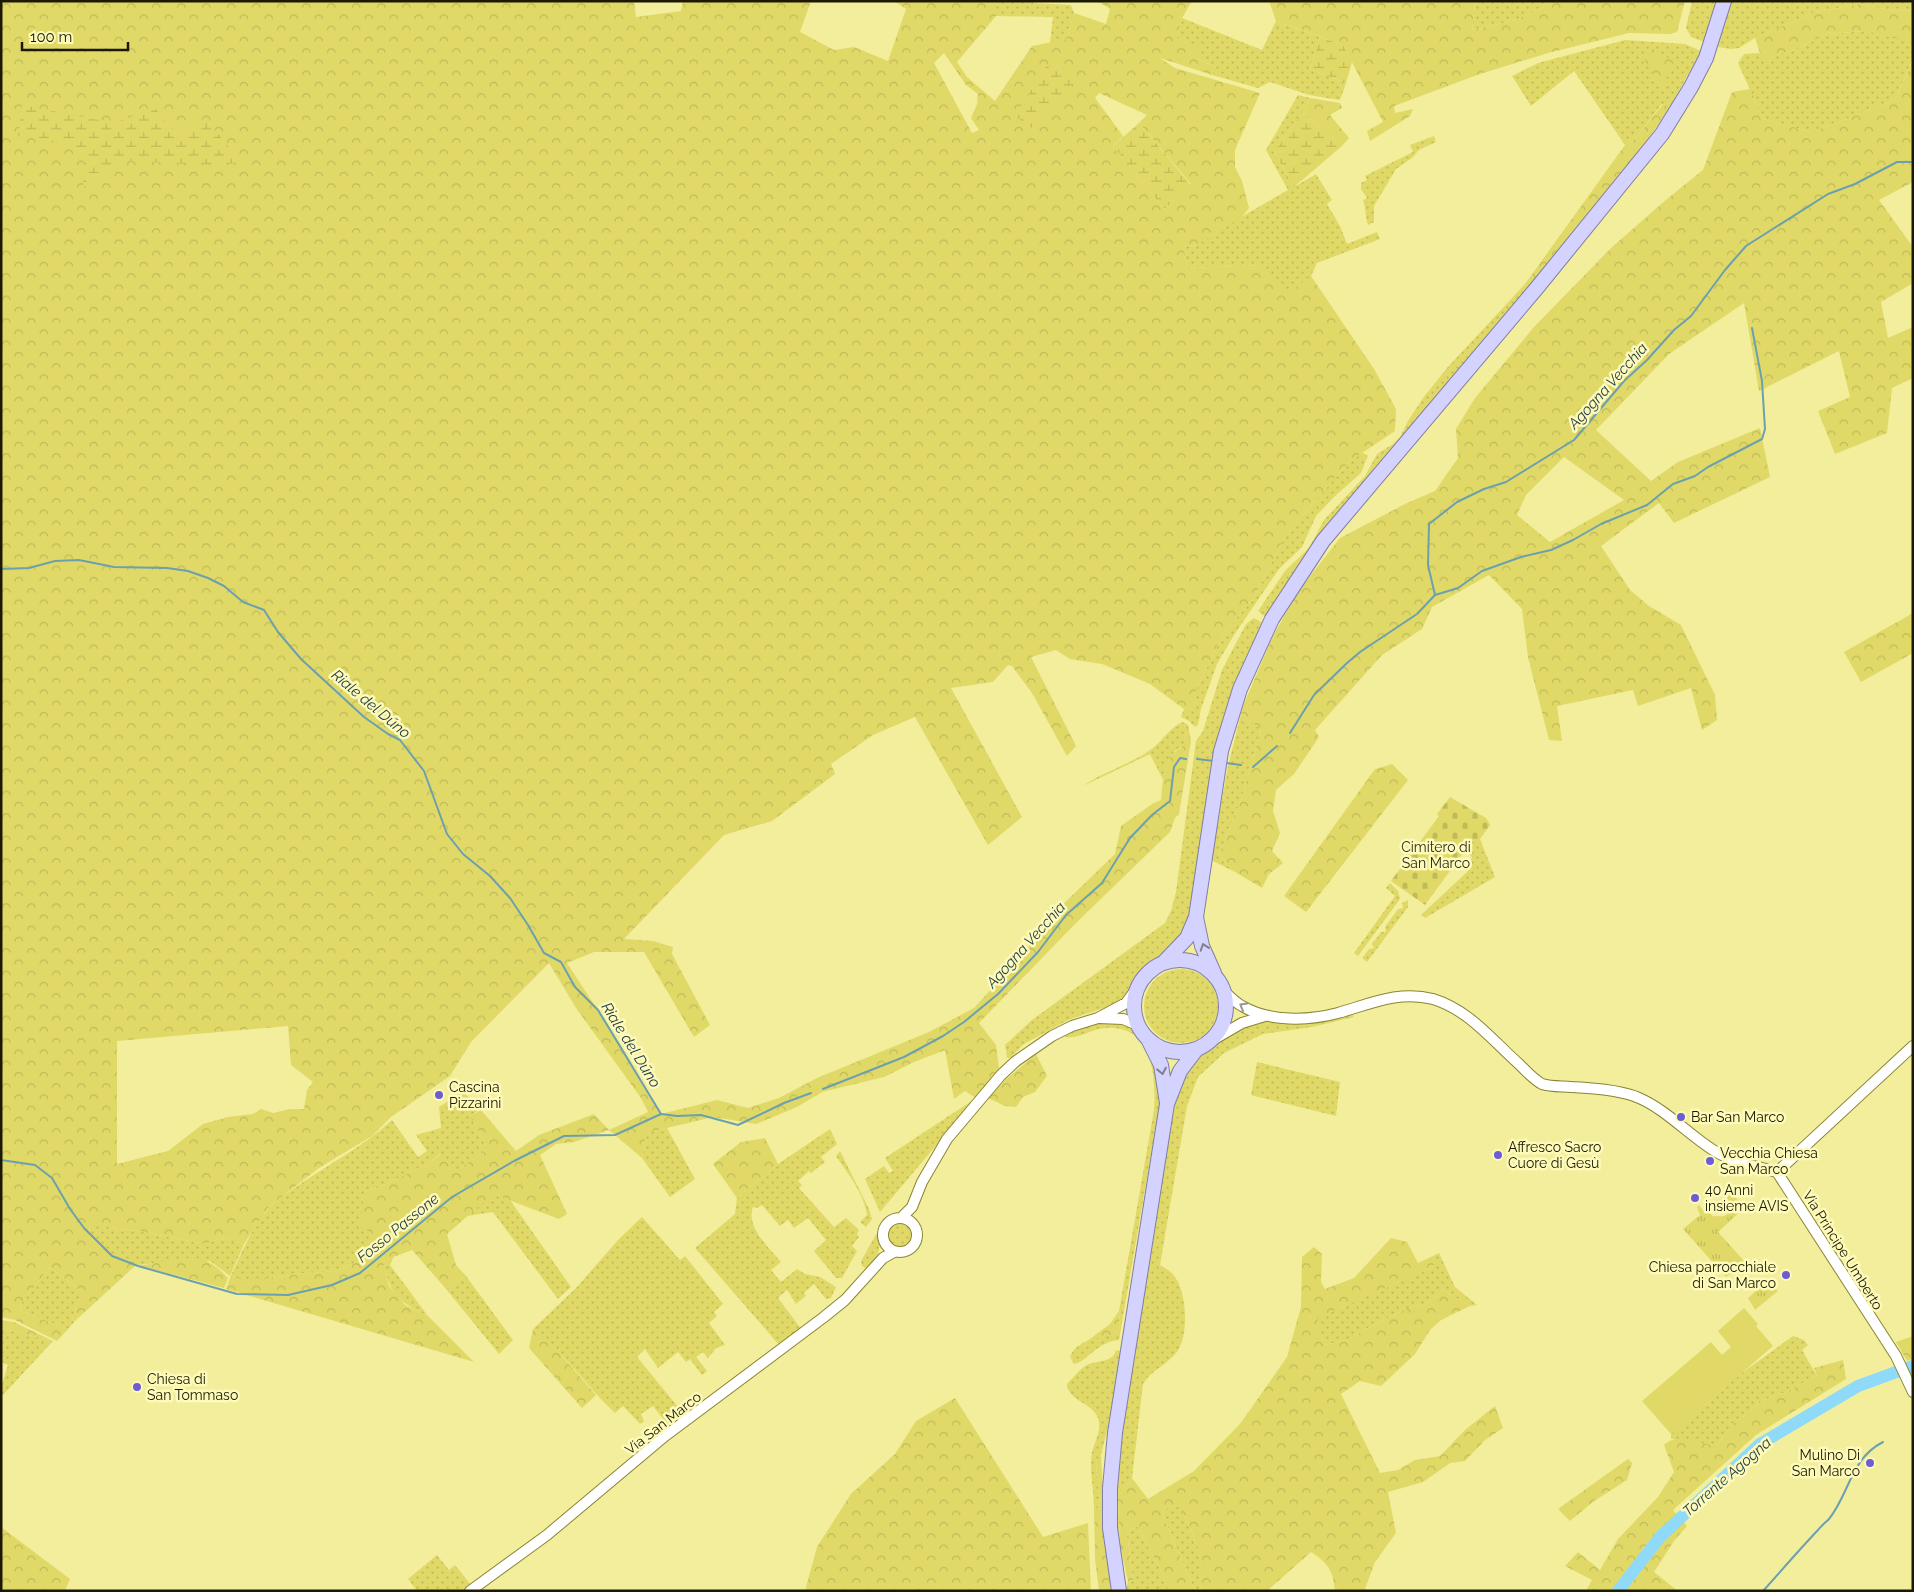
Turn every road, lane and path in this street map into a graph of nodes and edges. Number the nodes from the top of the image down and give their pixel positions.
1 (1724, 1) edge
2 (1196, 917) junction
3 (1164, 962) junction
4 (1216, 976) junction
5 (1137, 988) junction
6 (1225, 992) junction
7 (1265, 1016) junction
8 (1098, 1018) junction
9 (1138, 1025) junction
10 (1148, 1040) junction
11 (1211, 1041) junction
12 (1913, 1046) edge
13 (1196, 1050) junction
14 (1167, 1104) junction
15 (1777, 1172) junction
16 (912, 1207) junction
17 (901, 1218) junction
18 (913, 1224) junction
19 (884, 1242) junction
20 (894, 1252) junction
21 (870, 1272) junction
22 (1911, 1388) edge
23 (470, 1591) edge
24 (1119, 1591) edge

1 - 2 main road
2 - 3 main road
4 -> 2 main road
3 - 4 main road
3 - 5 main road
4 - 6 main road
5 - 8 street
5 - 9 main road
7 -> 6 street
6 - 11 main road
7 - 11 street
7 - 15 street
8 - 9 street
8 - 16 street
9 - 10 main road
10 - 13 main road
10 -> 14 main road
11 - 13 main road
12 - 15 street
13 - 14 main road
14 - 24 main road
15 - 22 street, Via Principe Umberto
16 - 17 street
16 - 18 street
17 - 18 street
17 - 19 street
18 - 20 street
19 - 20 street
19 - 21 street, Via San Marco
20 - 21 street, Via San Marco
21 - 23 street, Via San Marco

